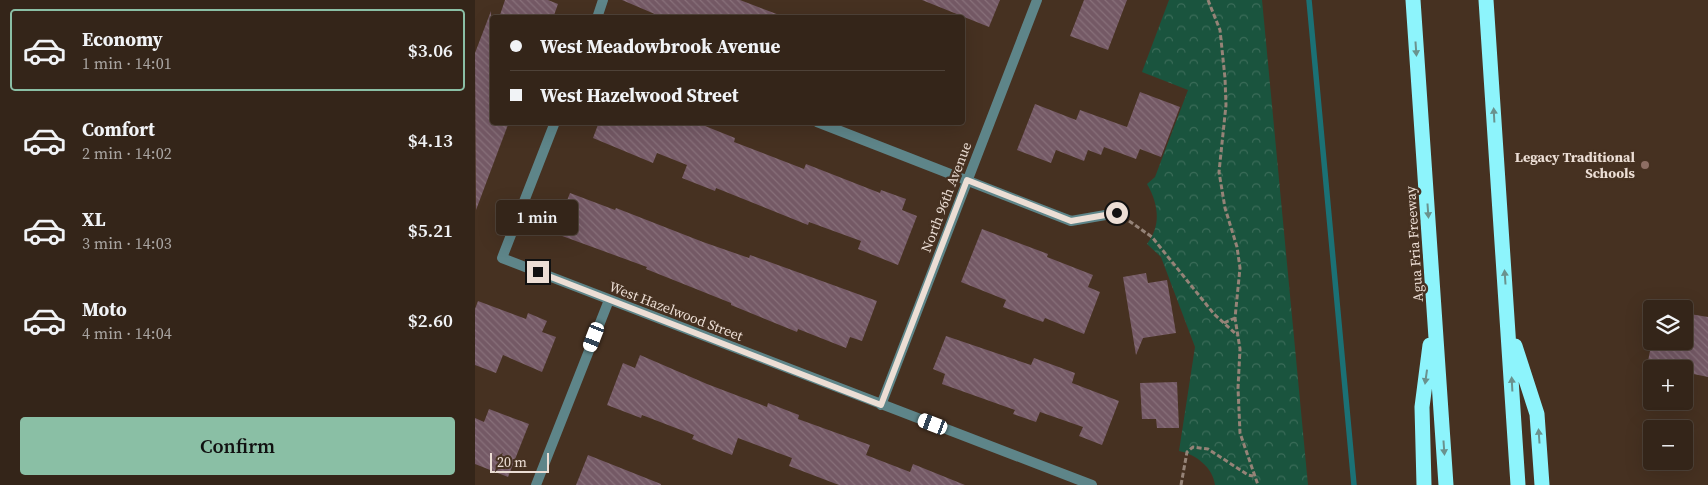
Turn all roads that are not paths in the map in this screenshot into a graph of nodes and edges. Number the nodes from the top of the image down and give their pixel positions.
1 (603, 0) edge
2 (1037, 0) edge
3 (1413, 0) edge
4 (1486, 0) edge
5 (598, 15) edge
6 (554, 125) edge
7 (825, 125) edge
8 (967, 180) junction
9 (1117, 213) road end
10 (609, 300) junction
11 (1435, 312) junction
12 (1508, 326) junction
13 (881, 405) junction
14 (1069, 481) edge
15 (537, 485) edge
16 (1092, 485) edge
17 (1423, 485) edge
18 (1446, 485) edge
19 (1518, 485) edge
20 (1542, 485) edge

1 - 5 street
2 - 8 street, North 96th Avenue
3 -> 11 highway, Agua Fria Freeway
12 -> 4 highway
6 - 10 street, West Hazelwood Street
7 - 8 street
8 - 9 street
8 - 13 street, North 96th Avenue
10 - 13 street, West Hazelwood Street
10 - 15 street
11 -> 17 highway
11 -> 18 highway, Agua Fria Freeway
19 -> 12 highway
20 -> 12 highway
13 - 14 street, West Hazelwood Street
14 - 16 street, West Hazelwood Street

